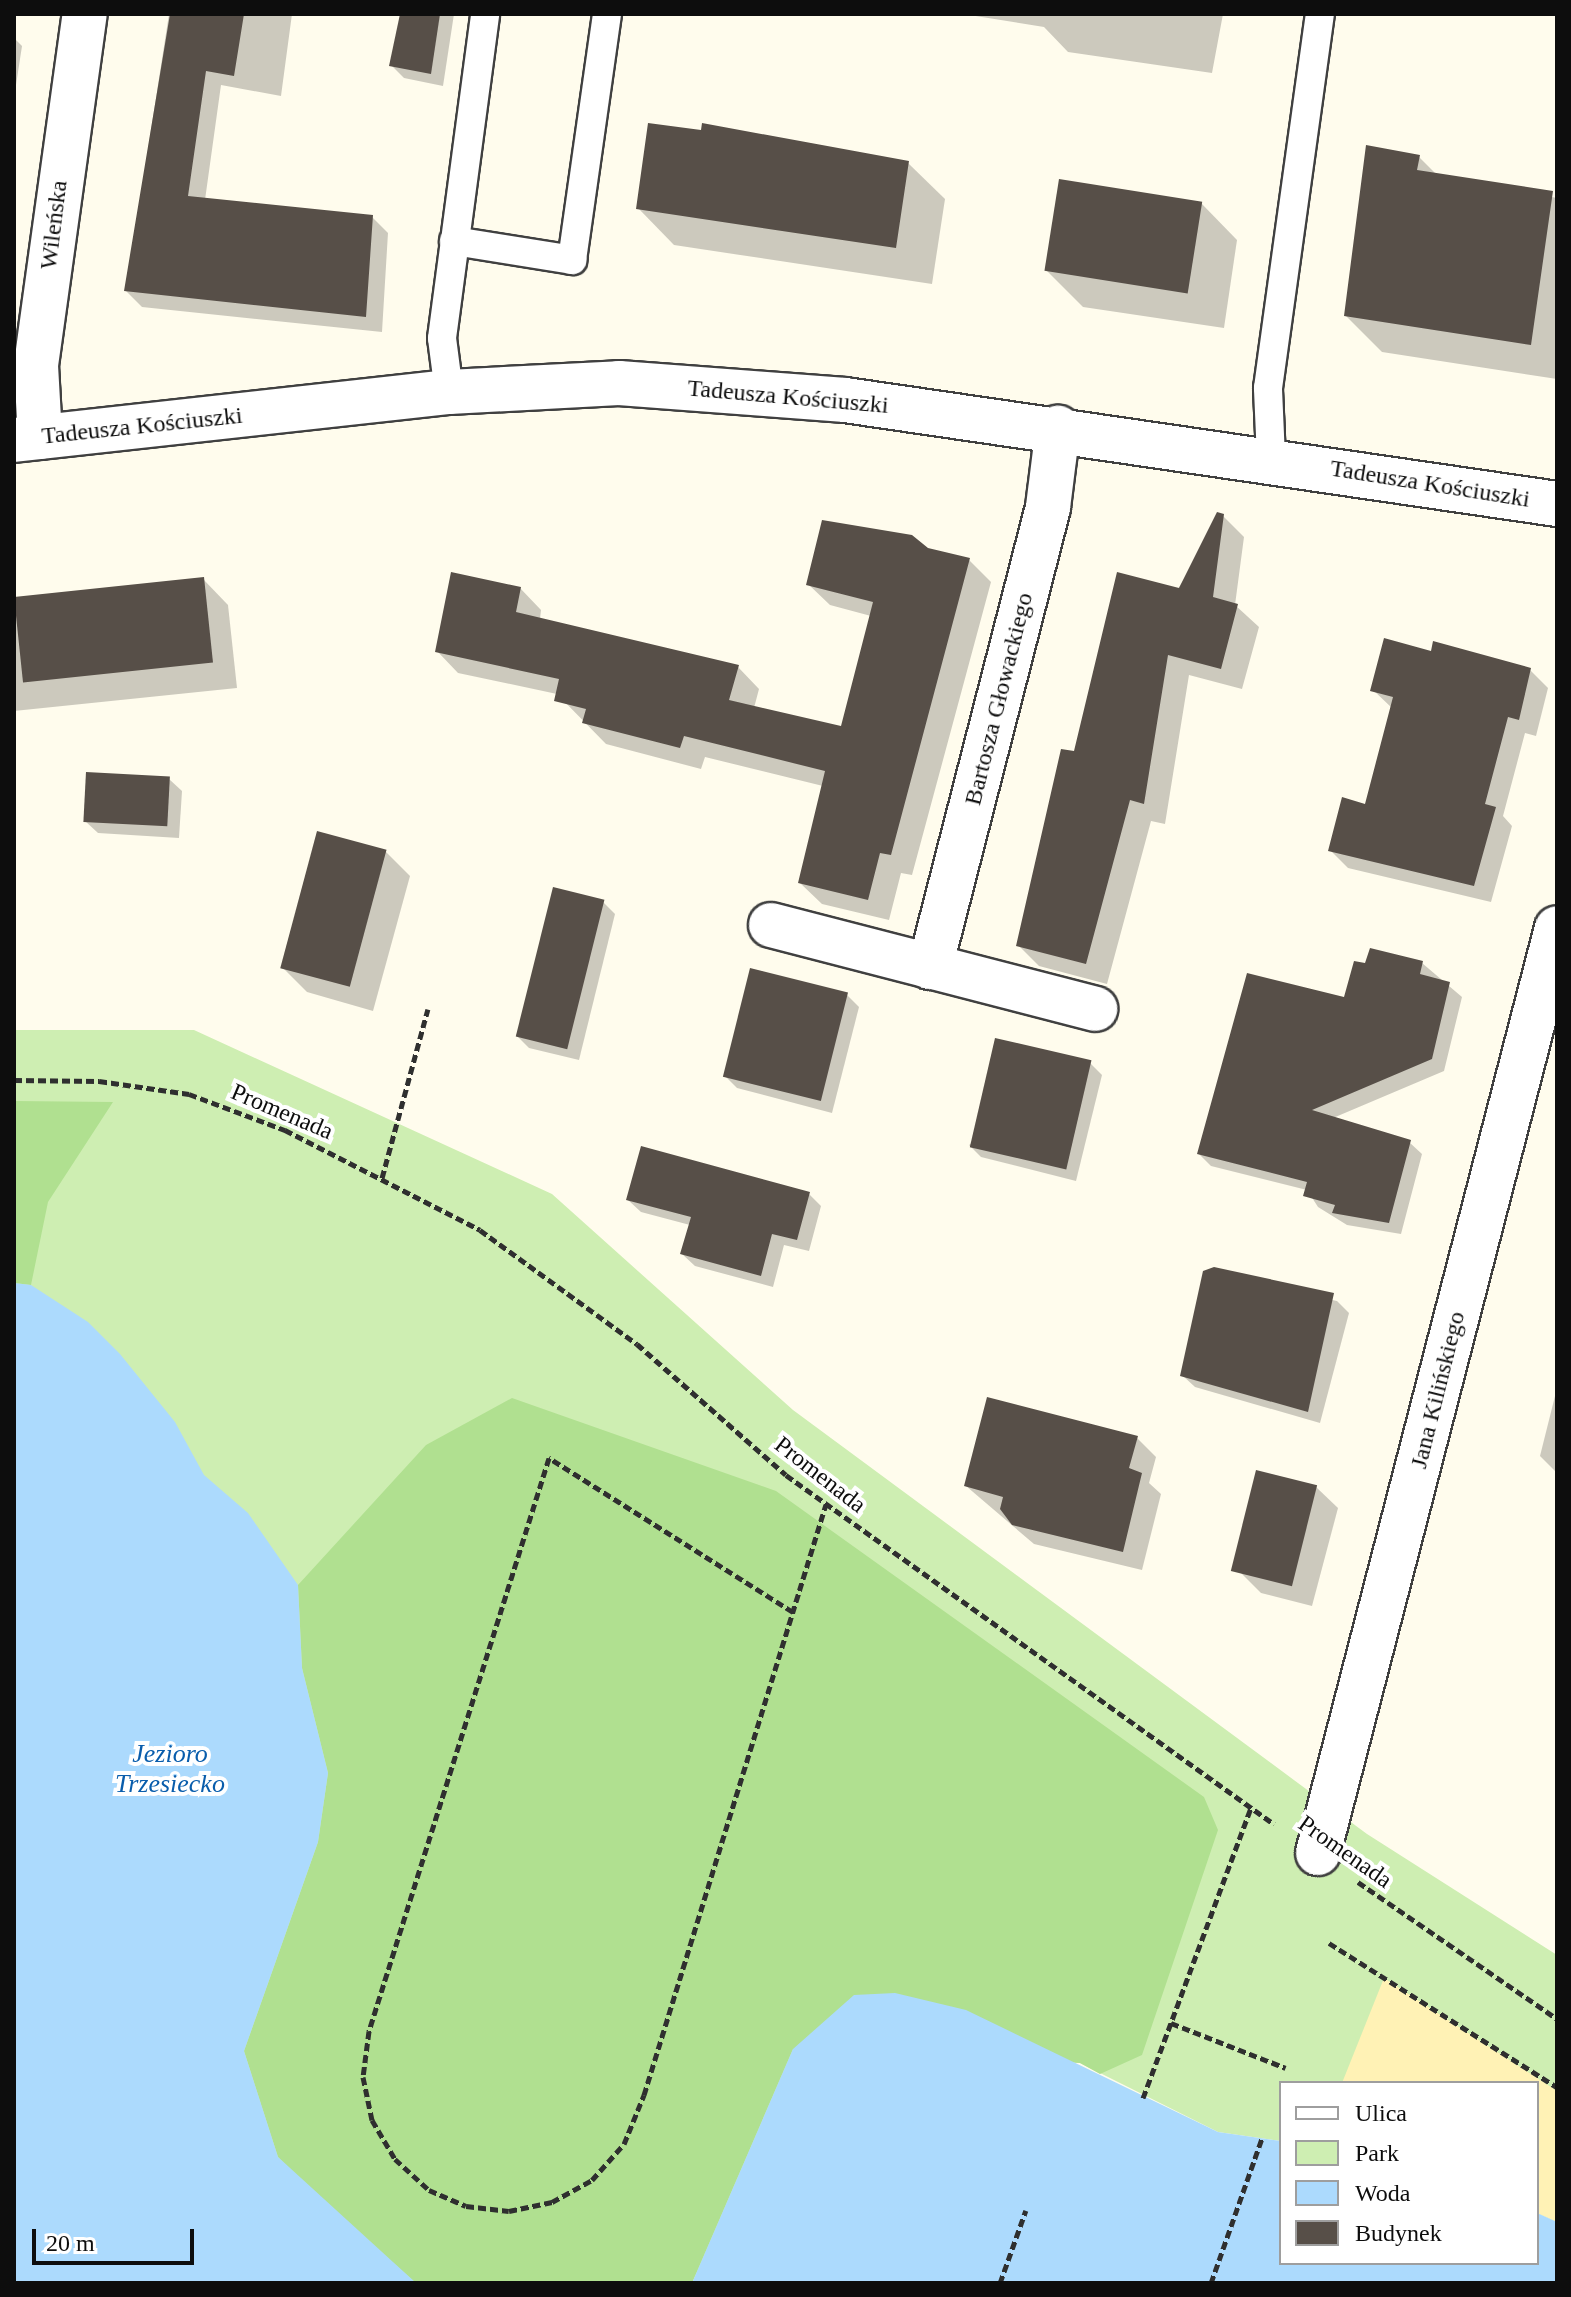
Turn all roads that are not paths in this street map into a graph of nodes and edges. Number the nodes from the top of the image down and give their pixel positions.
1 (85, 14) edge
2 (485, 14) edge
3 (607, 14) edge
4 (1320, 14) edge
5 (454, 241) junction
6 (449, 392) junction
7 (1058, 428) junction
8 (27, 439) edge
9 (1271, 458) junction
10 (1557, 504) edge
11 (771, 925) dead end
12 (1557, 928) edge
13 (930, 967) junction
14 (1095, 1009) dead end
15 (1318, 1853) road end

1 - 8 street, Wileńska
2 - 5 lane
3 - 5 lane
4 - 9 lane
5 - 6 lane
6 - 7 street, Tadeusza Kościuszki
6 - 8 street, Tadeusza Kościuszki
7 - 9 street, Tadeusza Kościuszki
7 - 13 street, Bartosza Głowackiego
9 - 10 street, Tadeusza Kościuszki
11 - 13 street
12 - 15 street, Jana Kilińskiego
13 - 14 street

